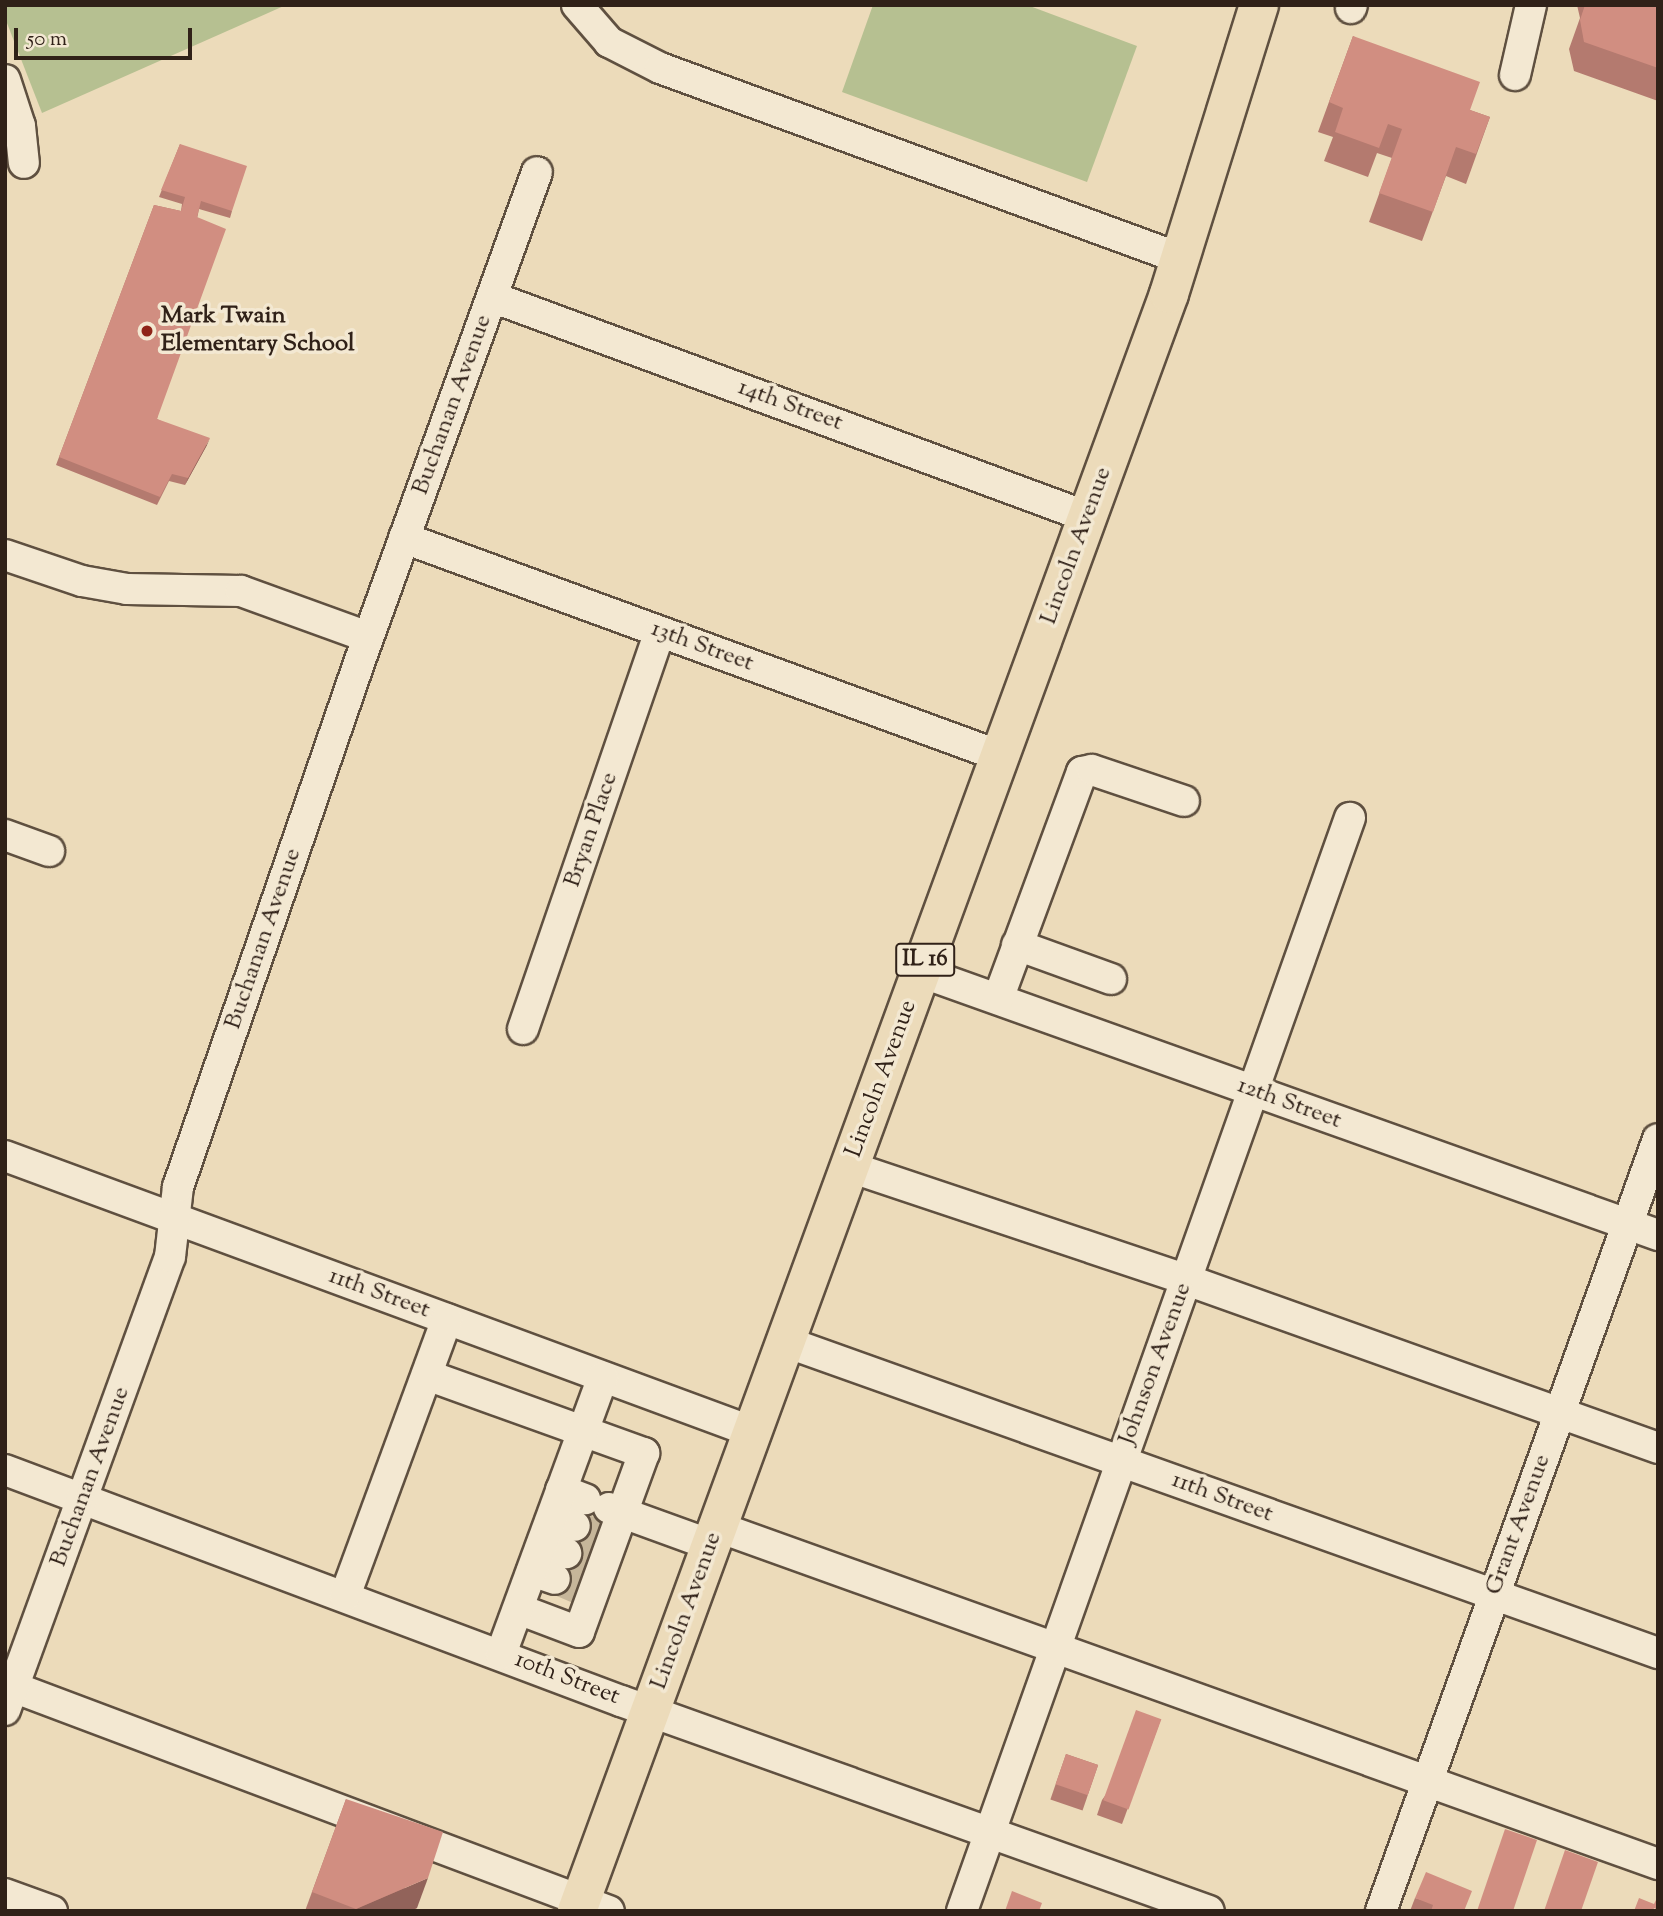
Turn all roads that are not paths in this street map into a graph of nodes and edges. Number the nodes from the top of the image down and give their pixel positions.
1 (577, 5) edge
2 (1259, 5) edge
3 (1531, 5) edge
4 (1515, 75) dead end
5 (5, 80) edge
6 (24, 163) dead end
7 (537, 172) dead end
8 (1182, 259) junction
9 (492, 297) junction
10 (1088, 517) junction
11 (404, 538) junction
12 (5, 555) edge
13 (660, 632) junction
14 (368, 637) junction
15 (1000, 757) junction
16 (1184, 801) dead end
17 (1350, 818) dead end
18 (5, 835) edge
19 (49, 851) dead end
20 (1017, 945) junction
21 (921, 972) junction
22 (1111, 979) dead end
23 (998, 999) junction
24 (523, 1029) dead end
25 (1254, 1091) junction
26 (1658, 1139) edge
27 (5, 1157) edge
28 (850, 1167) junction
29 (172, 1219) junction
30 (1627, 1224) junction
31 (1658, 1235) edge
32 (1187, 1280) junction
33 (447, 1319) junction
34 (786, 1342) junction
35 (427, 1375) junction
36 (603, 1377) junction
37 (1559, 1413) junction
38 (583, 1432) junction
39 (753, 1432) junction
40 (1658, 1448) edge
41 (1122, 1462) junction
42 (5, 1470) edge
43 (83, 1499) junction
44 (715, 1536) junction
45 (580, 1543) junction
46 (1494, 1595) junction
47 (345, 1596) junction
48 (518, 1609) junction
49 (1055, 1648) junction
50 (1658, 1653) edge
51 (501, 1654) junction
52 (8, 1694) edge
53 (650, 1711) junction
54 (1426, 1783) junction
55 (990, 1832) junction
56 (1658, 1864) edge
57 (5, 1894) edge
58 (589, 1908) edge
59 (52, 1911) edge
60 (962, 1911) edge
61 (1209, 1911) edge
62 (1381, 1911) edge

1 - 8 street
2 - 8 main road, Lincoln Avenue / IL 16
3 - 4 street
5 - 6 street
7 - 9 street, Buchanan Avenue
8 - 10 main road, Lincoln Avenue / IL 16
9 - 10 street, 14th Street
9 - 11 street, Buchanan Avenue
10 - 15 main road, Lincoln Avenue / IL 16
11 - 13 street, 13th Street
11 - 14 street, Buchanan Avenue
12 - 14 street
13 - 15 street, 13th Street
13 - 24 street, Bryan Place
14 - 29 street, Buchanan Avenue
15 - 21 main road, Lincoln Avenue / IL 16
16 - 20 street
17 - 25 street, Johnson Avenue
18 - 19 street
20 - 22 street
20 - 23 street
21 - 23 street, 12th Street
21 - 28 main road, Lincoln Avenue / IL 16
23 - 25 street, 12th Street
25 - 30 street, 12th Street
25 - 32 street, Johnson Avenue
26 - 30 street, Grant Avenue
27 - 29 street, 11th Street
28 - 32 street
28 - 34 main road, Lincoln Avenue / IL 16
29 - 33 street, 11th Street
29 - 43 street, Buchanan Avenue
30 - 31 street, 12th Street
30 - 37 street, Grant Avenue
32 - 37 street
32 - 41 street, Johnson Avenue
33 - 35 street
33 - 36 street, 11th Street
34 - 39 main road, Lincoln Avenue / IL 16
34 - 41 street, 11th Street
35 - 38 street
35 - 47 street
36 - 38 street
36 - 39 street, 11th Street
37 - 40 street
37 - 46 street, Grant Avenue
38 - 45 street
38 - 45 street
39 - 44 main road, Lincoln Avenue / IL 16
41 - 46 street, 11th Street
41 - 49 street, Johnson Avenue
42 - 43 street, 10th Street
43 - 47 street, 10th Street
43 - 52 street, Buchanan Avenue
44 - 45 street
44 - 49 street
44 - 53 main road, Lincoln Avenue / IL 16
45 - 48 street
45 - 48 street
46 - 50 street, 11th Street
46 - 54 street, Grant Avenue
47 - 51 street, 10th Street
48 - 51 street
49 - 54 street
49 - 55 street, Johnson Avenue
51 - 53 street, 10th Street
52 - 58 street
53 - 55 street, 10th Street
53 - 58 main road, Lincoln Avenue / IL 16
54 - 56 street
54 - 62 street, Grant Avenue
55 - 60 street, Johnson Avenue
55 - 61 street, 10th Street
57 - 59 street

